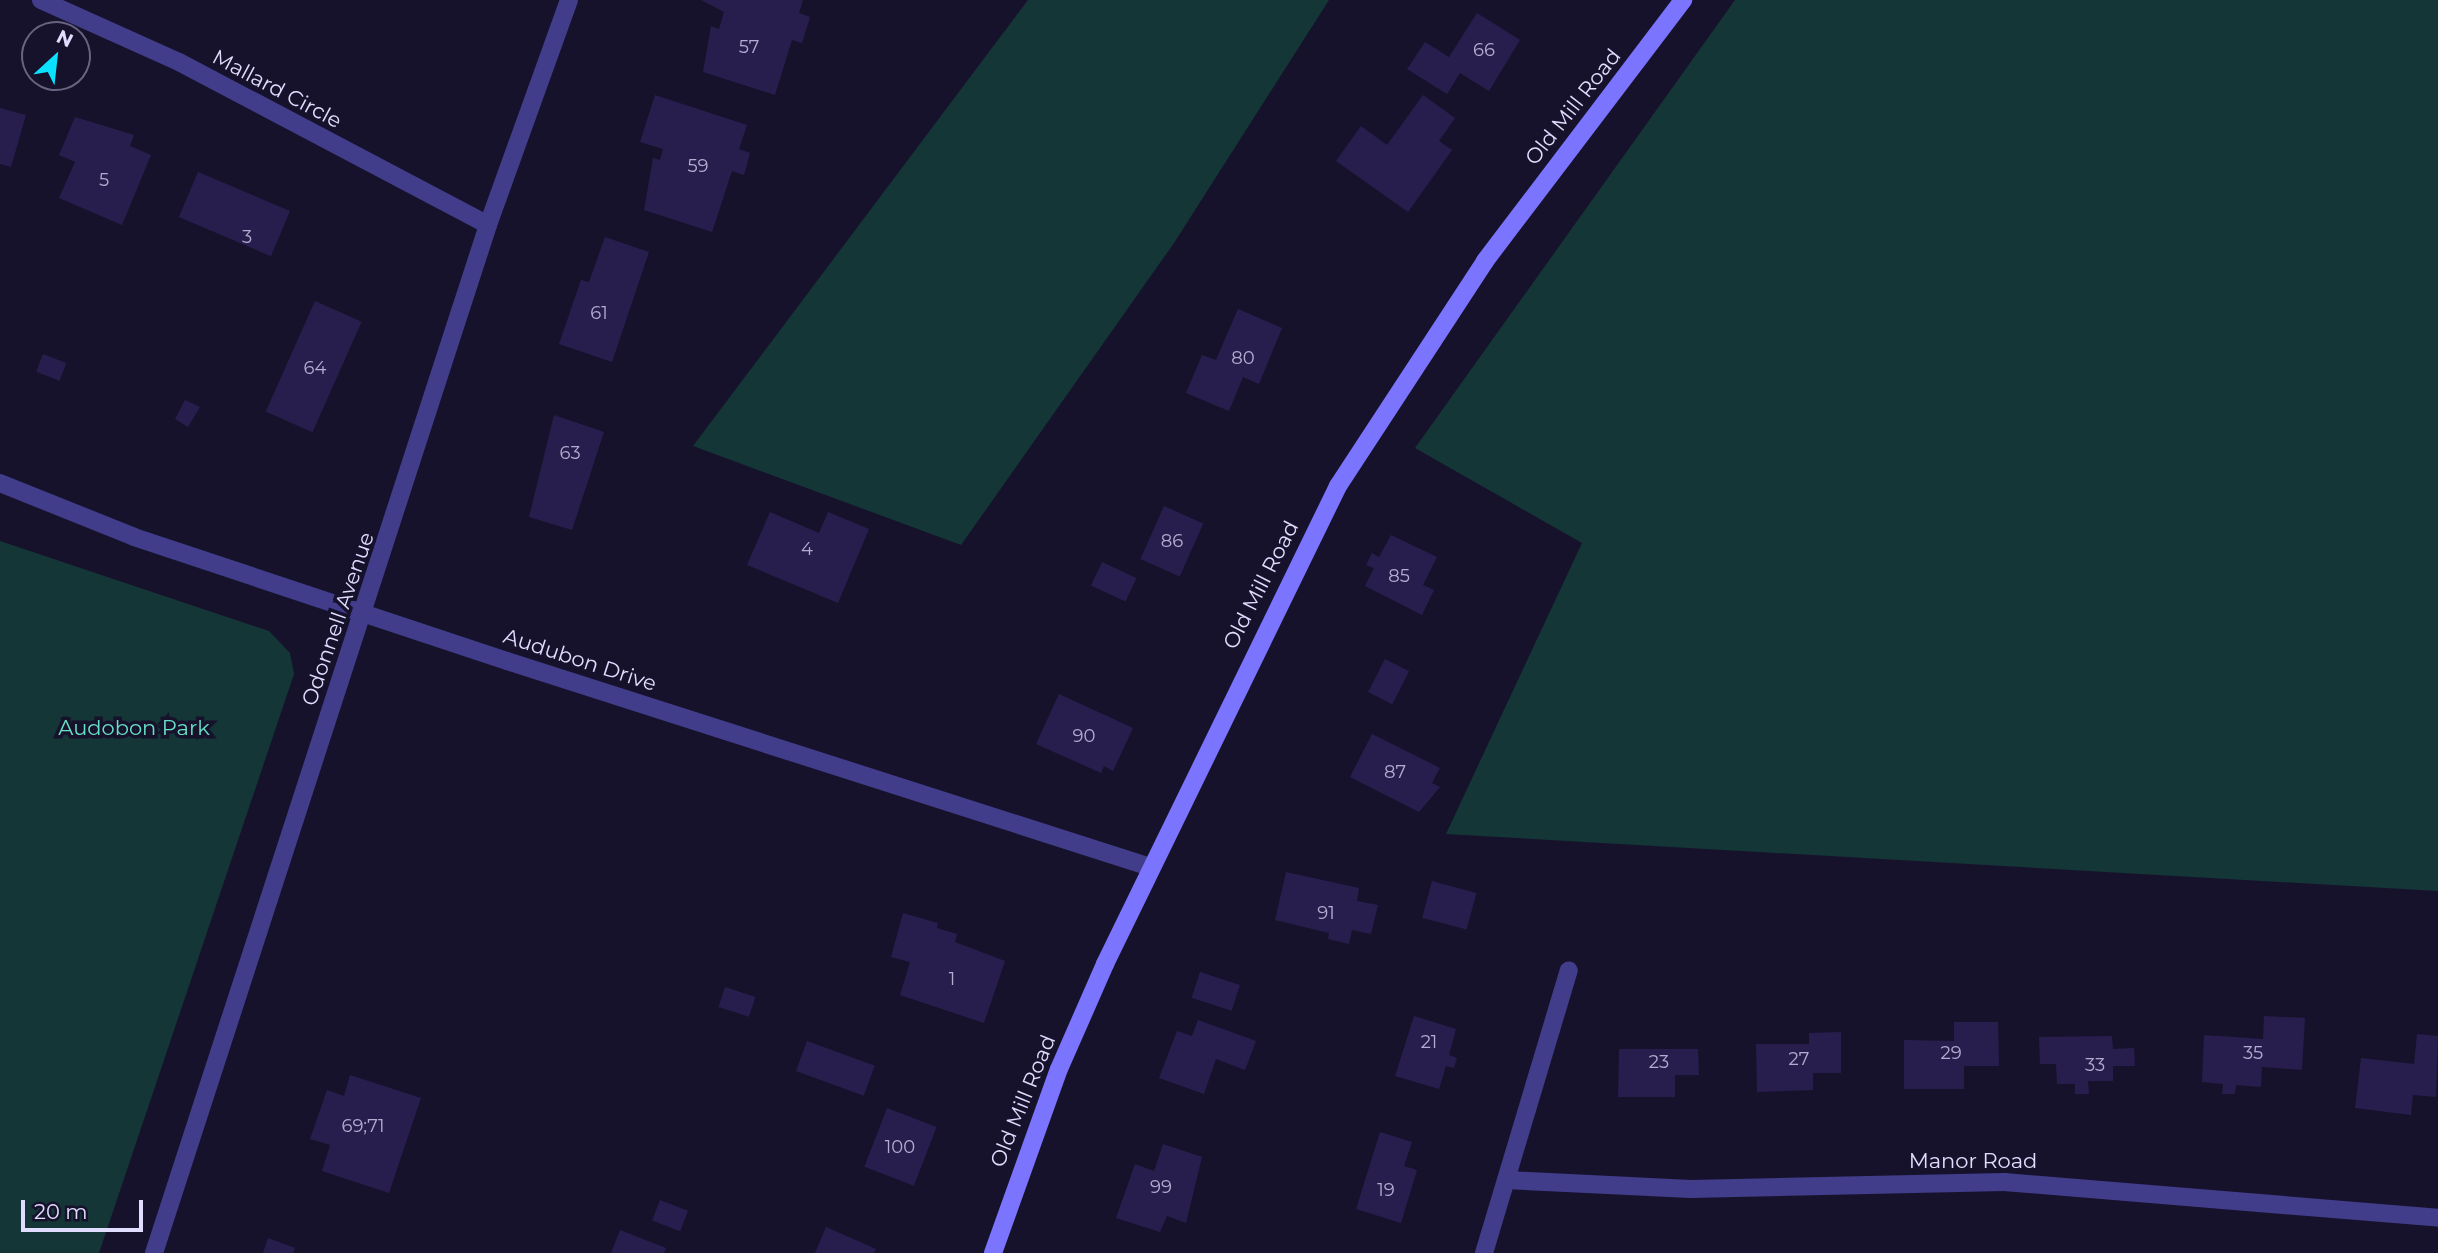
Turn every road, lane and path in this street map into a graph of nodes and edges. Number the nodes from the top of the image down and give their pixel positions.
1 (41, 0) edge
2 (569, 0) edge
3 (1683, 0) edge
4 (488, 225) junction
5 (0, 483) edge
6 (365, 611) junction
7 (1150, 867) junction
8 (1569, 970) dead end
9 (1506, 1180) junction
10 (2438, 1218) edge
11 (154, 1253) edge
12 (993, 1253) edge
13 (1484, 1253) edge

1 - 4 street, Mallard Circle
2 - 4 street, Odonnell Avenue
3 - 7 main road, Old Mill Road
4 - 6 street, Odonnell Avenue
5 - 6 street, Audubon Drive
6 - 7 street, Audubon Drive
6 - 11 street, Odonnell Avenue
7 - 12 main road, Old Mill Road
8 - 9 street
9 - 10 street, Manor Road
9 - 13 street

